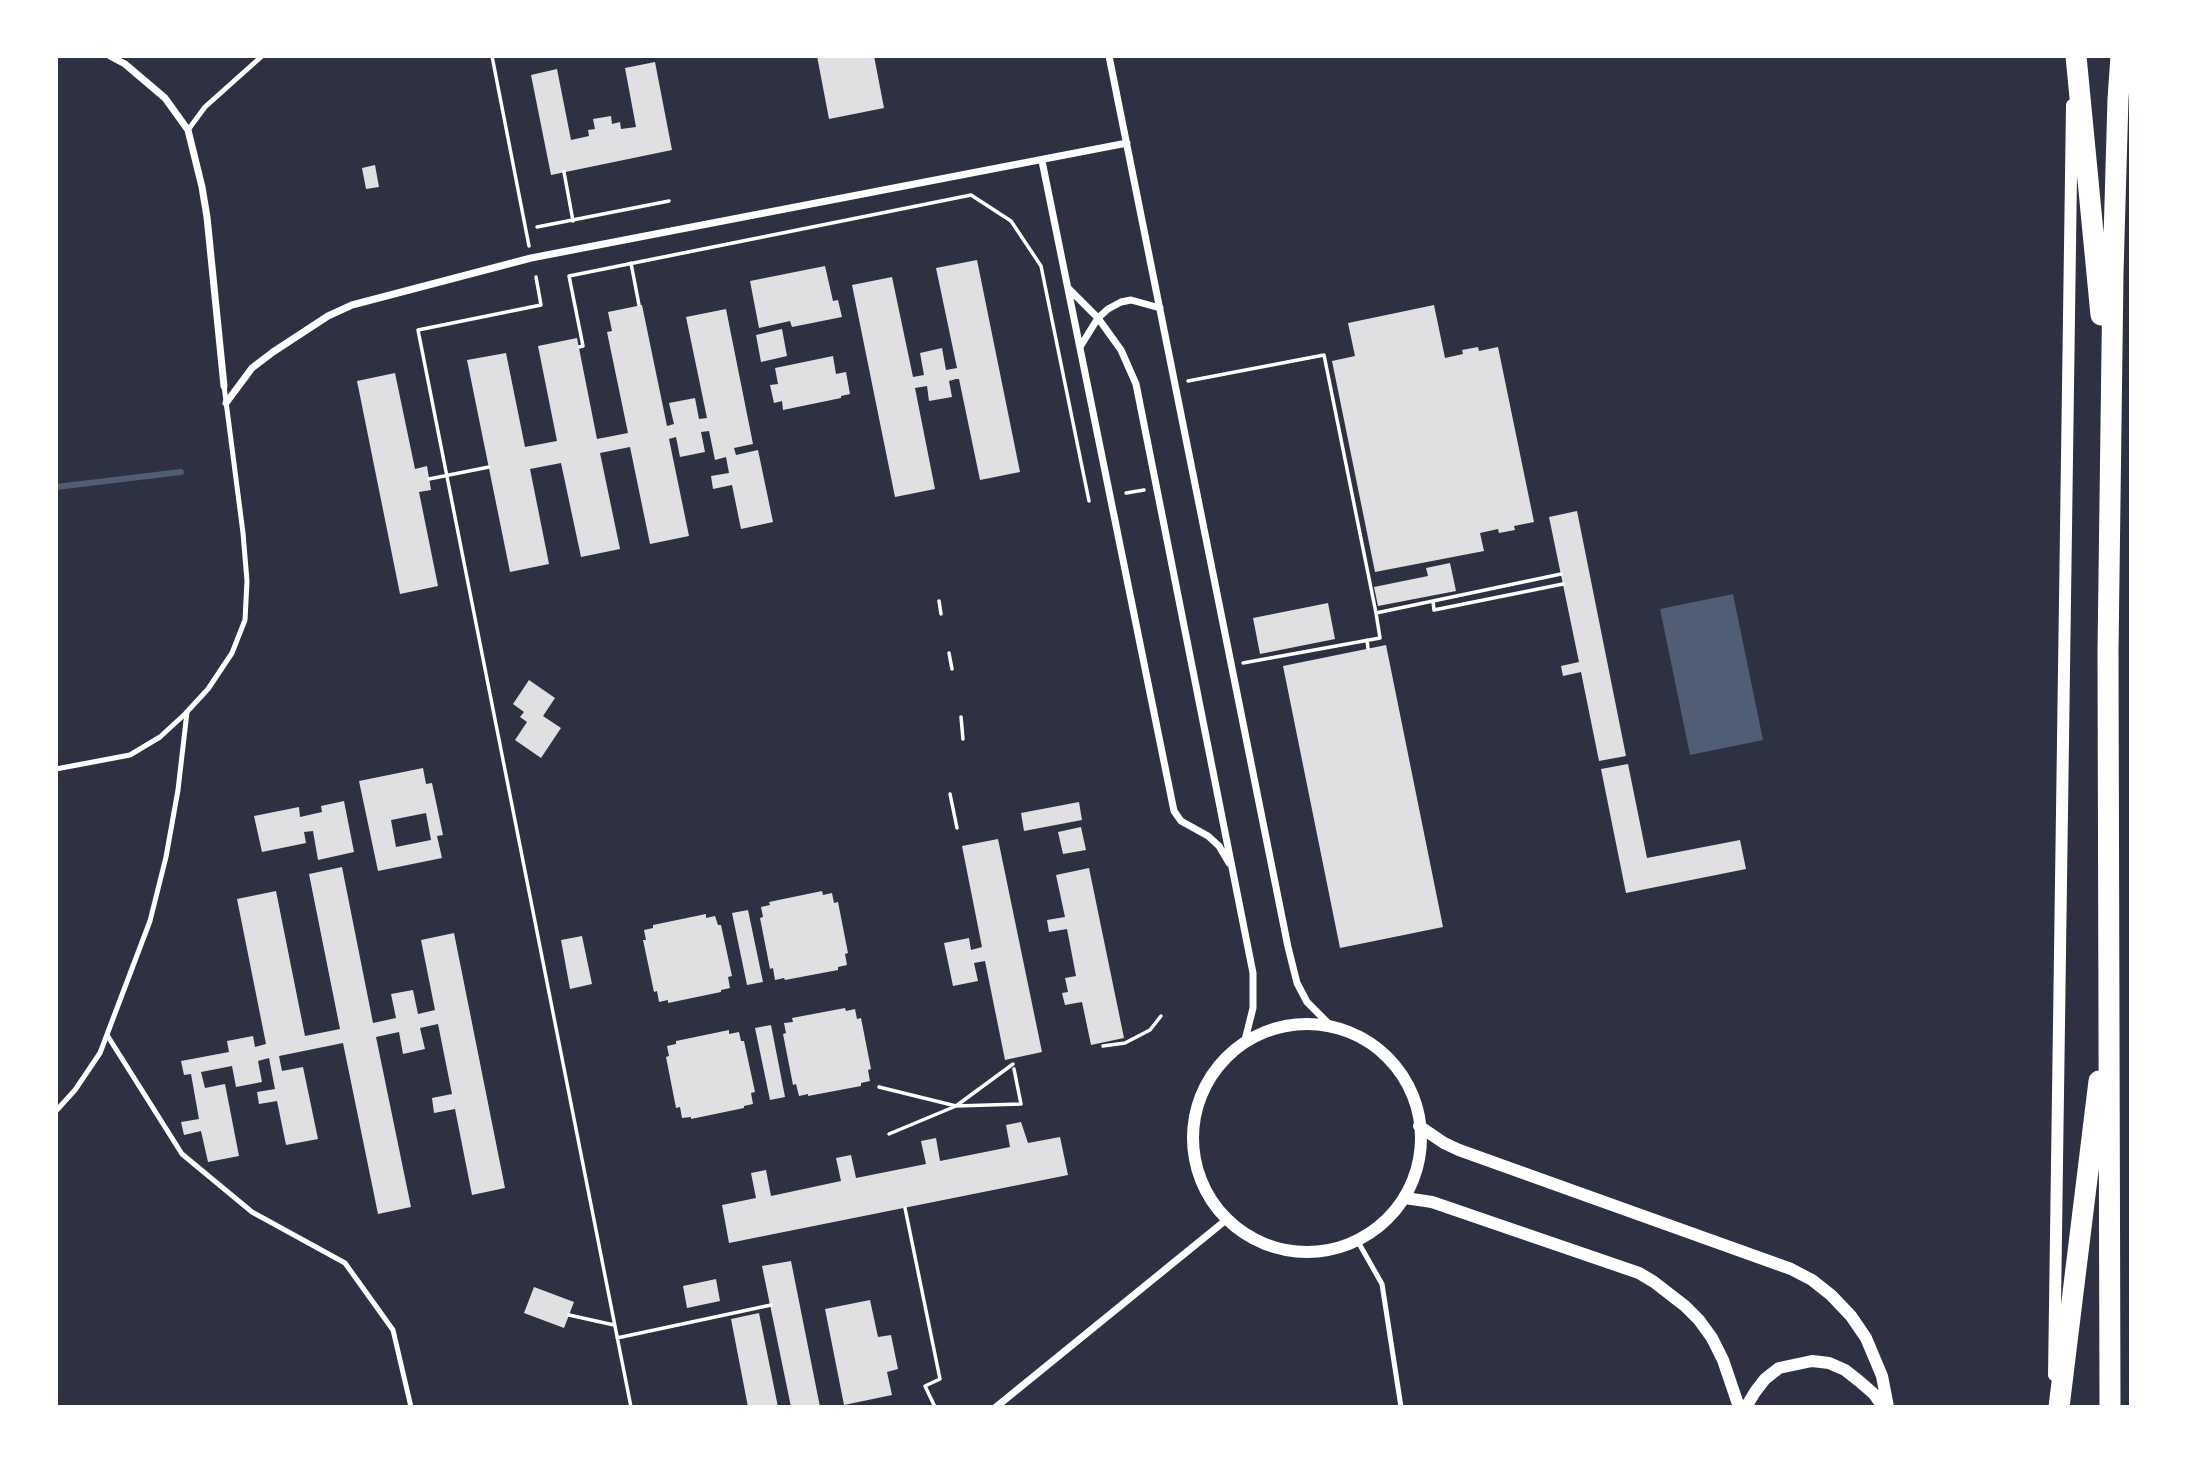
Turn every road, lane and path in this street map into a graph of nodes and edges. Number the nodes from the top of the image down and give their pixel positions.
1 (110, 56) edge
2 (262, 56) edge
3 (492, 56) edge
4 (1109, 56) edge
5 (2075, 56) edge
6 (2121, 56) edge
7 (188, 130) junction
8 (1127, 143) junction
9 (1042, 161) junction
10 (564, 172) dead end
11 (669, 201) dead end
12 (573, 220) junction
13 (537, 227) dead end
14 (530, 248) dead end
15 (631, 263) junction
16 (536, 277) dead end
17 (1068, 288) junction
18 (639, 305) dead end
19 (1160, 308) junction
20 (1098, 318) junction
21 (579, 347) dead end
22 (1080, 347) junction
23 (1184, 379) dead end
24 (223, 386) joint
25 (226, 403) junction
26 (2110, 416) junction
27 (489, 467) dead end
28 (447, 476) junction
29 (429, 480) dead end
30 (1146, 489) dead end
31 (1126, 493) dead end
32 (1089, 501) dead end
33 (1561, 574) dead end
34 (1563, 584) dead end
35 (939, 601) dead end
36 (1433, 601) junction
37 (1376, 613) junction
38 (941, 614) dead end
39 (1367, 640) junction
40 (1368, 649) dead end
41 (949, 653) dead end
42 (1241, 664) dead end
43 (953, 669) dead end
44 (187, 712) junction
45 (961, 717) dead end
46 (963, 739) dead end
47 (56, 769) edge
48 (950, 794) dead end
49 (957, 828) dead end
50 (1232, 867) junction
51 (2110, 989) junction
52 (1161, 1016) dead end
53 (1329, 1025) junction
54 (107, 1035) junction
55 (1245, 1040) junction
56 (1103, 1046) dead end
57 (879, 1087) dead end
58 (956, 1106) junction
59 (56, 1111) edge
60 (1419, 1126) junction
61 (888, 1134) dead end
62 (1405, 1198) junction
63 (905, 1208) dead end
64 (1226, 1220) junction
65 (1357, 1240) junction
66 (771, 1305) dead end
67 (569, 1315) dead end
68 (614, 1325) junction
69 (617, 1338) junction
70 (411, 1407) edge
71 (631, 1407) edge
72 (934, 1407) edge
73 (996, 1407) edge
74 (1401, 1407) edge
75 (1739, 1407) edge
76 (1746, 1407) edge
77 (1886, 1407) edge
78 (2054, 1407) edge
79 (2059, 1407) edge
80 (2110, 1407) edge

1 - 7 street
2 - 7 lane
3 - 14 path
4 - 8 street
5 - 26 highway
5 - 78 street
6 - 26 highway
7 - 24 street
8 - 9 street
8 - 19 street
9 - 17 street
9 - 25 street
10 - 12 path
11 - 12 path
12 - 13 path
15 - 18 path
15 - 21 path
15 - 32 path
16 - 28 path
17 - 20 street
17 - 22 street
19 - 20 street
19 - 53 street
20 - 22 street
20 - 50 street
22 - 50 street
23 - 37 path
24 - 25 lane
25 - 44 lane
26 - 51 highway
27 - 28 path
28 - 29 path
28 - 68 path
30 - 31 path
33 - 36 path
34 - 36 path
35 - 38 path
36 - 37 path
37 - 39 path
39 - 40 path
39 - 42 path
41 - 43 path
44 - 47 lane
44 - 54 lane
45 - 46 path
48 - 49 path
50 - 55 street
51 - 79 highway
51 - 80 highway
52 - 56 path
53 - 55 street
53 - 60 street
54 - 59 lane
54 - 70 lane
55 - 64 street
57 - 58 path
58 - 58 path
58 - 61 path
60 - 62 street
60 - 77 street
62 - 65 street
62 - 75 street
63 - 72 path
64 - 65 street
64 - 73 street
65 - 74 lane
66 - 69 path
67 - 68 path
68 - 69 path
69 - 71 path
76 - 77 street

